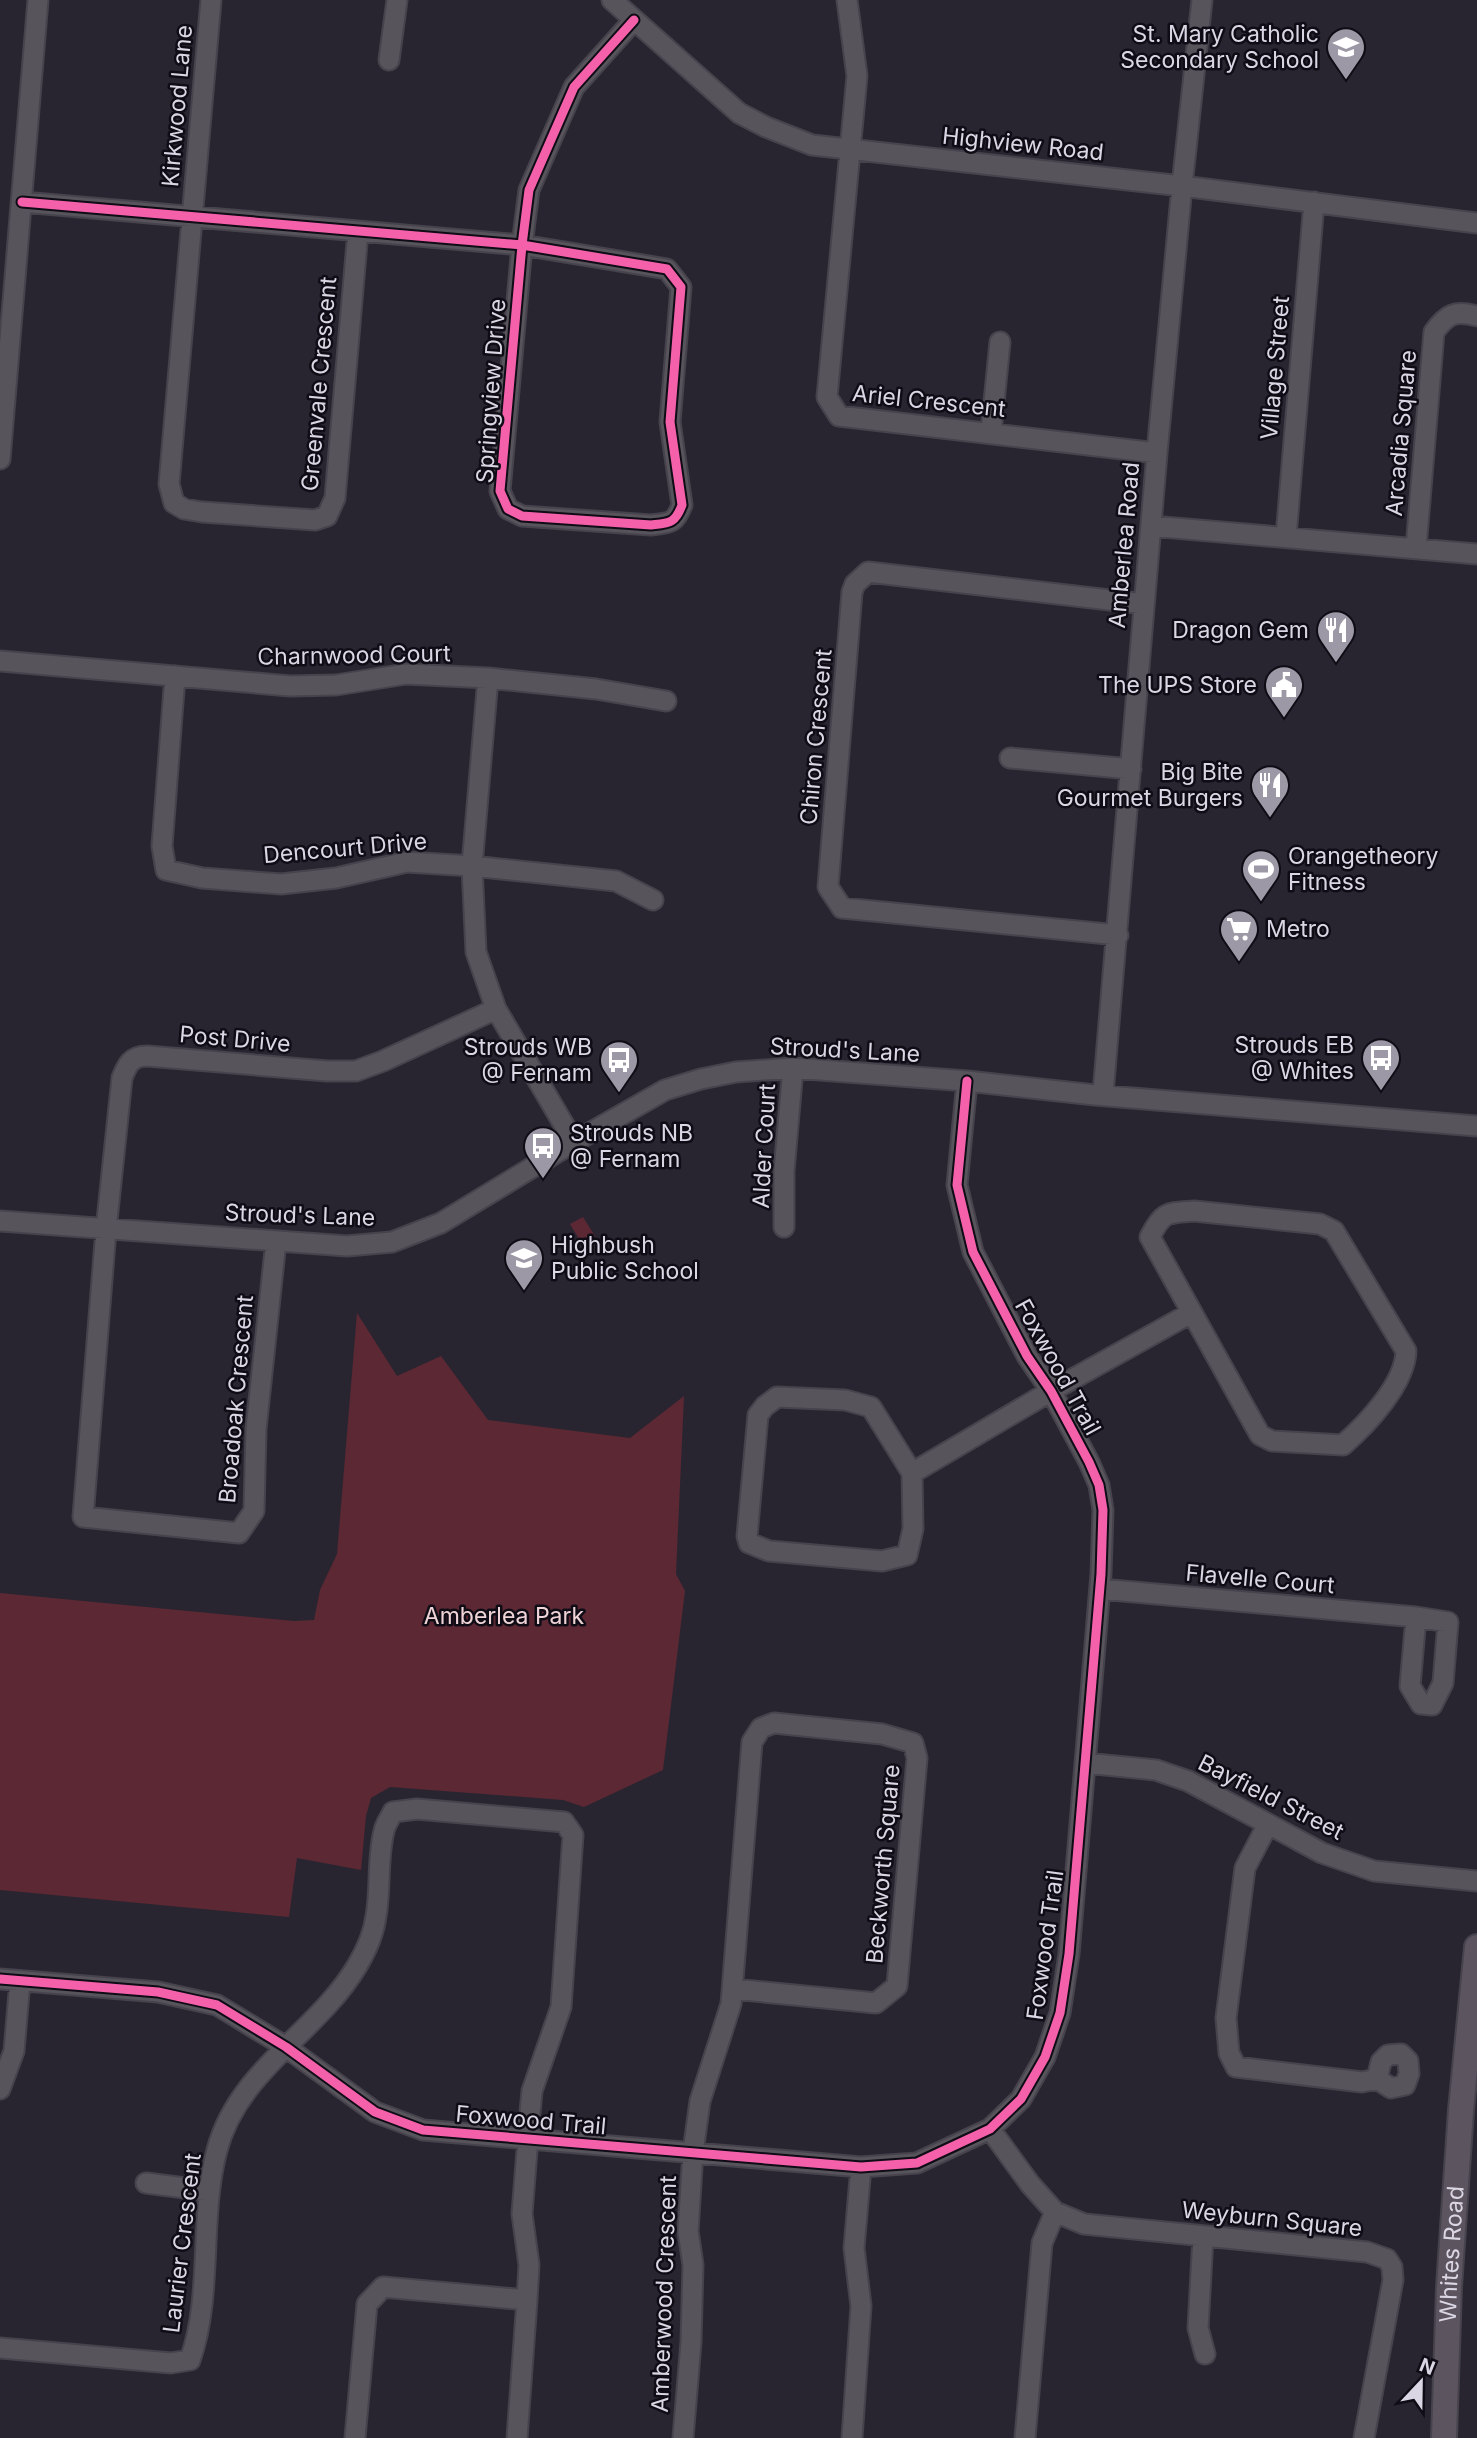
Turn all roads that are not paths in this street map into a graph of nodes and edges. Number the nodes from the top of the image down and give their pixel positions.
1 (38, 0) edge
2 (211, 0) edge
3 (397, 0) edge
4 (612, 0) edge
5 (847, 0) edge
6 (1202, 0) edge
7 (634, 20) junction
8 (389, 60) dead end
9 (849, 150) junction
10 (1182, 186) junction
11 (22, 202) junction
12 (1314, 202) junction
13 (192, 216) junction
14 (1477, 223) edge
15 (358, 231) junction
16 (522, 245) junction
17 (1477, 316) edge
18 (1000, 342) dead end
19 (991, 432) junction
20 (1157, 453) junction
21 (0, 459) edge
22 (1151, 526) junction
23 (1286, 537) junction
24 (1416, 548) junction
25 (1477, 554) edge
26 (1144, 604) junction
27 (0, 661) edge
28 (175, 676) junction
29 (488, 678) junction
30 (666, 701) dead end
31 (1010, 758) dead end
32 (1131, 769) junction
33 (472, 866) junction
34 (653, 900) dead end
35 (1118, 935) junction
36 (496, 1009) junction
37 (793, 1068) junction
38 (967, 1081) junction
39 (1103, 1094) junction
40 (1477, 1126) edge
41 (574, 1142) junction
42 (0, 1222) edge
43 (784, 1227) dead end
44 (106, 1230) junction
45 (276, 1241) junction
46 (1191, 1313) junction
47 (1051, 1391) junction
48 (912, 1473) junction
49 (1100, 1590) junction
50 (1416, 1617) dead end
51 (1084, 1763) junction
52 (1268, 1824) junction
53 (1477, 1881) edge
54 (1477, 1947) edge
55 (10, 1980) edge
56 (733, 1989) junction
57 (286, 2047) junction
58 (1377, 2079) dead end
59 (0, 2089) edge
60 (990, 2129) junction
61 (529, 2138) junction
62 (693, 2152) junction
63 (861, 2167) junction
64 (146, 2183) dead end
65 (209, 2191) junction
66 (1055, 2212) junction
67 (1203, 2237) junction
68 (527, 2300) junction
69 (0, 2348) edge
70 (1205, 2354) dead end
71 (355, 2438) edge
72 (517, 2438) edge
73 (683, 2438) edge
74 (852, 2438) edge
75 (1026, 2438) edge
76 (1364, 2438) edge
77 (1444, 2438) edge

1 - 11 street
2 - 13 street, Kirkwood Lane
3 - 8 street
4 - 7 street, Highview Road
5 - 9 street
6 - 10 street, Amberlea Road
7 - 9 street, Highview Road
7 - 16 street
9 - 10 street, Highview Road
9 - 19 street, Ariel Crescent
10 - 12 street, Highview Road
10 - 20 street, Amberlea Road
11 - 13 street, Springview Drive
11 - 21 street
12 - 14 street, Highview Road
12 - 23 street, Village Street
13 - 15 street, Springview Drive
13 - 15 street, Greenvale Crescent
15 - 16 street, Springview Drive
16 - 16 street, Springview Drive
17 - 24 street, Arcadia Square
18 - 19 street
19 - 20 street, Ariel Crescent
20 - 22 street, Amberlea Road
22 - 23 street, Arcadia Square
22 - 26 street, Amberlea Road
23 - 24 street, Arcadia Square
24 - 25 street, Arcadia Square
26 - 32 street, Amberlea Road
26 - 35 street, Chiron Crescent
27 - 28 street, Charnwood Court
28 - 29 street, Charnwood Court
28 - 33 street, Dencourt Drive
29 - 30 street, Charnwood Court
29 - 33 street
31 - 32 street
32 - 35 street, Amberlea Road
33 - 34 street
33 - 36 street
35 - 39 street, Amberlea Road
36 - 41 street
36 - 44 street, Post Drive
37 - 38 street, Stroud's Lane
37 - 41 street, Stroud's Lane
37 - 43 street, Alder Court
38 - 39 street, Stroud's Lane
38 - 47 street, Foxwood Trail
39 - 40 street, Stroud's Lane
41 - 45 street, Stroud's Lane
42 - 44 street, Stroud's Lane
44 - 45 street, Stroud's Lane
44 - 45 street, Broadoak Crescent
46 - 46 street
46 - 47 street
47 - 48 street
47 - 49 street, Foxwood Trail
48 - 48 street
49 - 50 street, Flavelle Court
49 - 51 street, Foxwood Trail
51 - 52 street, Bayfield Street
51 - 60 street, Foxwood Trail
52 - 53 street, Bayfield Street
52 - 58 street
54 - 77 main road, Whites Road
55 - 57 street, Foxwood Trail
55 - 59 street
56 - 56 street, Beckworth Square
56 - 62 street, Beckworth Square
57 - 61 street, Foxwood Trail
57 - 61 street, Laurier Crescent
57 - 65 street, Laurier Crescent
60 - 63 street, Foxwood Trail
60 - 66 street, Weyburn Square
61 - 62 street, Foxwood Trail
61 - 68 street
62 - 63 street, Foxwood Trail
62 - 73 street, Amberwood Crescent
63 - 74 street
64 - 65 street
65 - 69 street, Laurier Crescent
66 - 67 street, Weyburn Square
66 - 75 street
67 - 70 street
67 - 76 street, Weyburn Square
68 - 71 street
68 - 72 street

